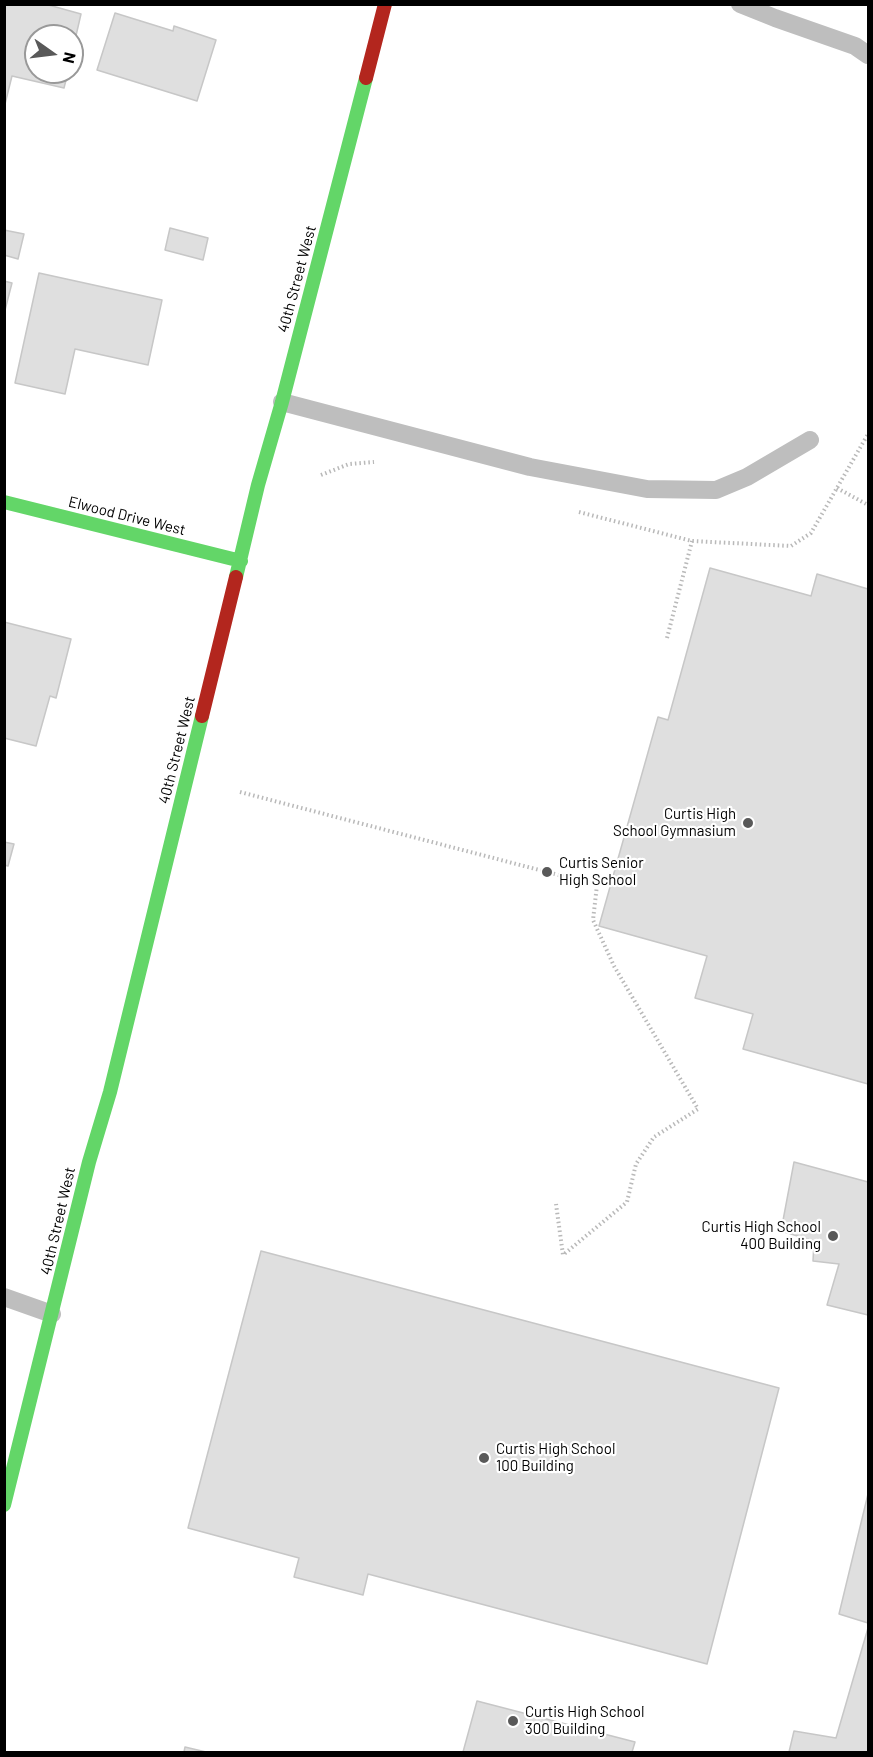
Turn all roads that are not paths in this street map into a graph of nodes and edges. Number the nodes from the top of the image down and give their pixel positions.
1 (385, 4) edge
2 (740, 4) edge
3 (868, 55) edge
4 (282, 402) junction
5 (810, 440) dead end
6 (4, 502) edge
7 (241, 561) junction
8 (4, 1297) edge
9 (52, 1314) junction
10 (4, 1505) edge

1 - 4 street, 40th Street West
2 - 3 lane
4 - 5 lane
4 - 7 street, 40th Street West
6 - 7 street, Elwood Drive West
7 - 9 street, 40th Street West
8 - 9 lane
9 - 10 street, 40th Street West

